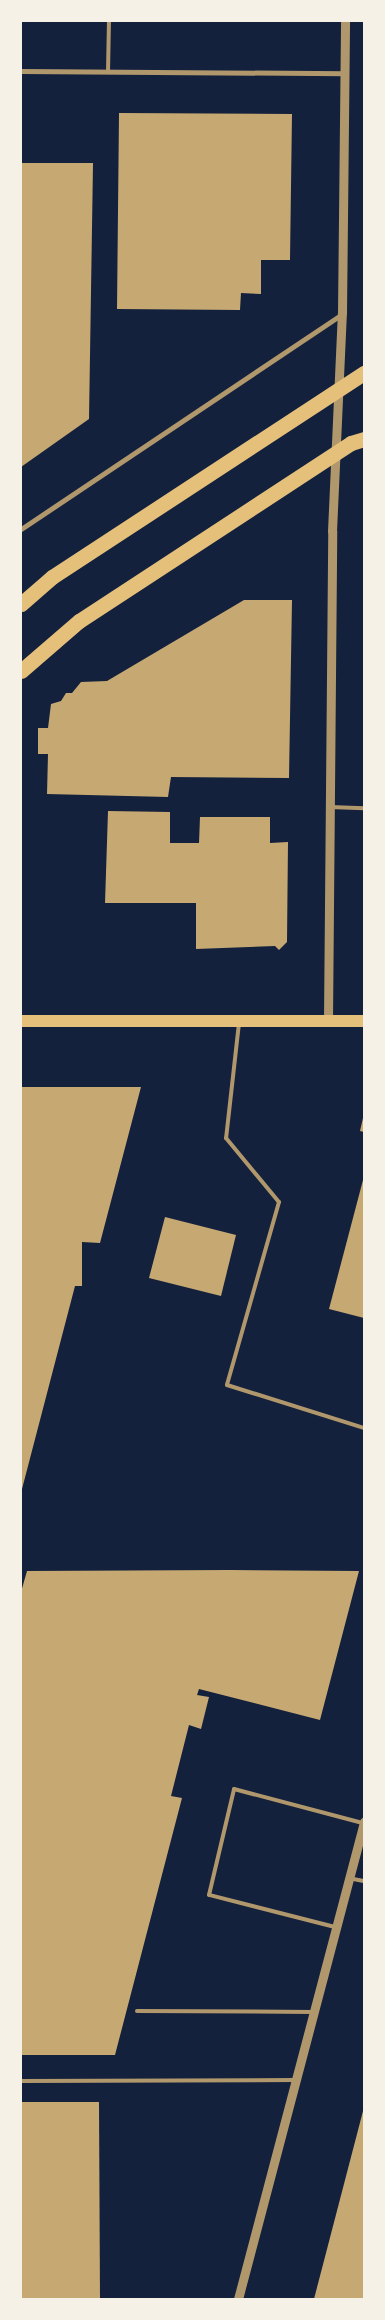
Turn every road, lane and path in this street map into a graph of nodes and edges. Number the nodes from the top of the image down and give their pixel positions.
1 (109, 21) edge
2 (345, 21) edge
3 (21, 71) edge
4 (108, 72) junction
5 (345, 72) junction
6 (342, 313) junction
7 (364, 373) edge
8 (364, 439) edge
9 (21, 529) edge
10 (21, 604) edge
11 (21, 671) edge
12 (330, 807) junction
13 (364, 808) edge
14 (239, 1020) junction
15 (328, 1020) junction
16 (21, 1021) edge
17 (364, 1021) edge
18 (364, 1428) edge
19 (364, 1822) edge
20 (348, 1878) junction
21 (364, 1881) edge
22 (336, 1928) junction
23 (137, 2011) dead end
24 (314, 2012) junction
25 (296, 2080) junction
26 (21, 2081) edge
27 (238, 2299) edge

1 - 4 lane
2 - 5 street
3 - 4 street
4 - 5 street
5 - 6 street
6 - 9 street
6 - 12 street
7 - 10 highway
8 - 11 highway
12 - 13 lane
12 - 15 street
14 - 15 main road
14 - 16 main road
14 - 18 lane
15 - 17 main road
19 - 20 street
19 - 22 lane
20 - 21 lane
20 - 22 street
22 - 24 street
23 - 24 lane
24 - 25 street
25 - 26 lane
25 - 27 street

